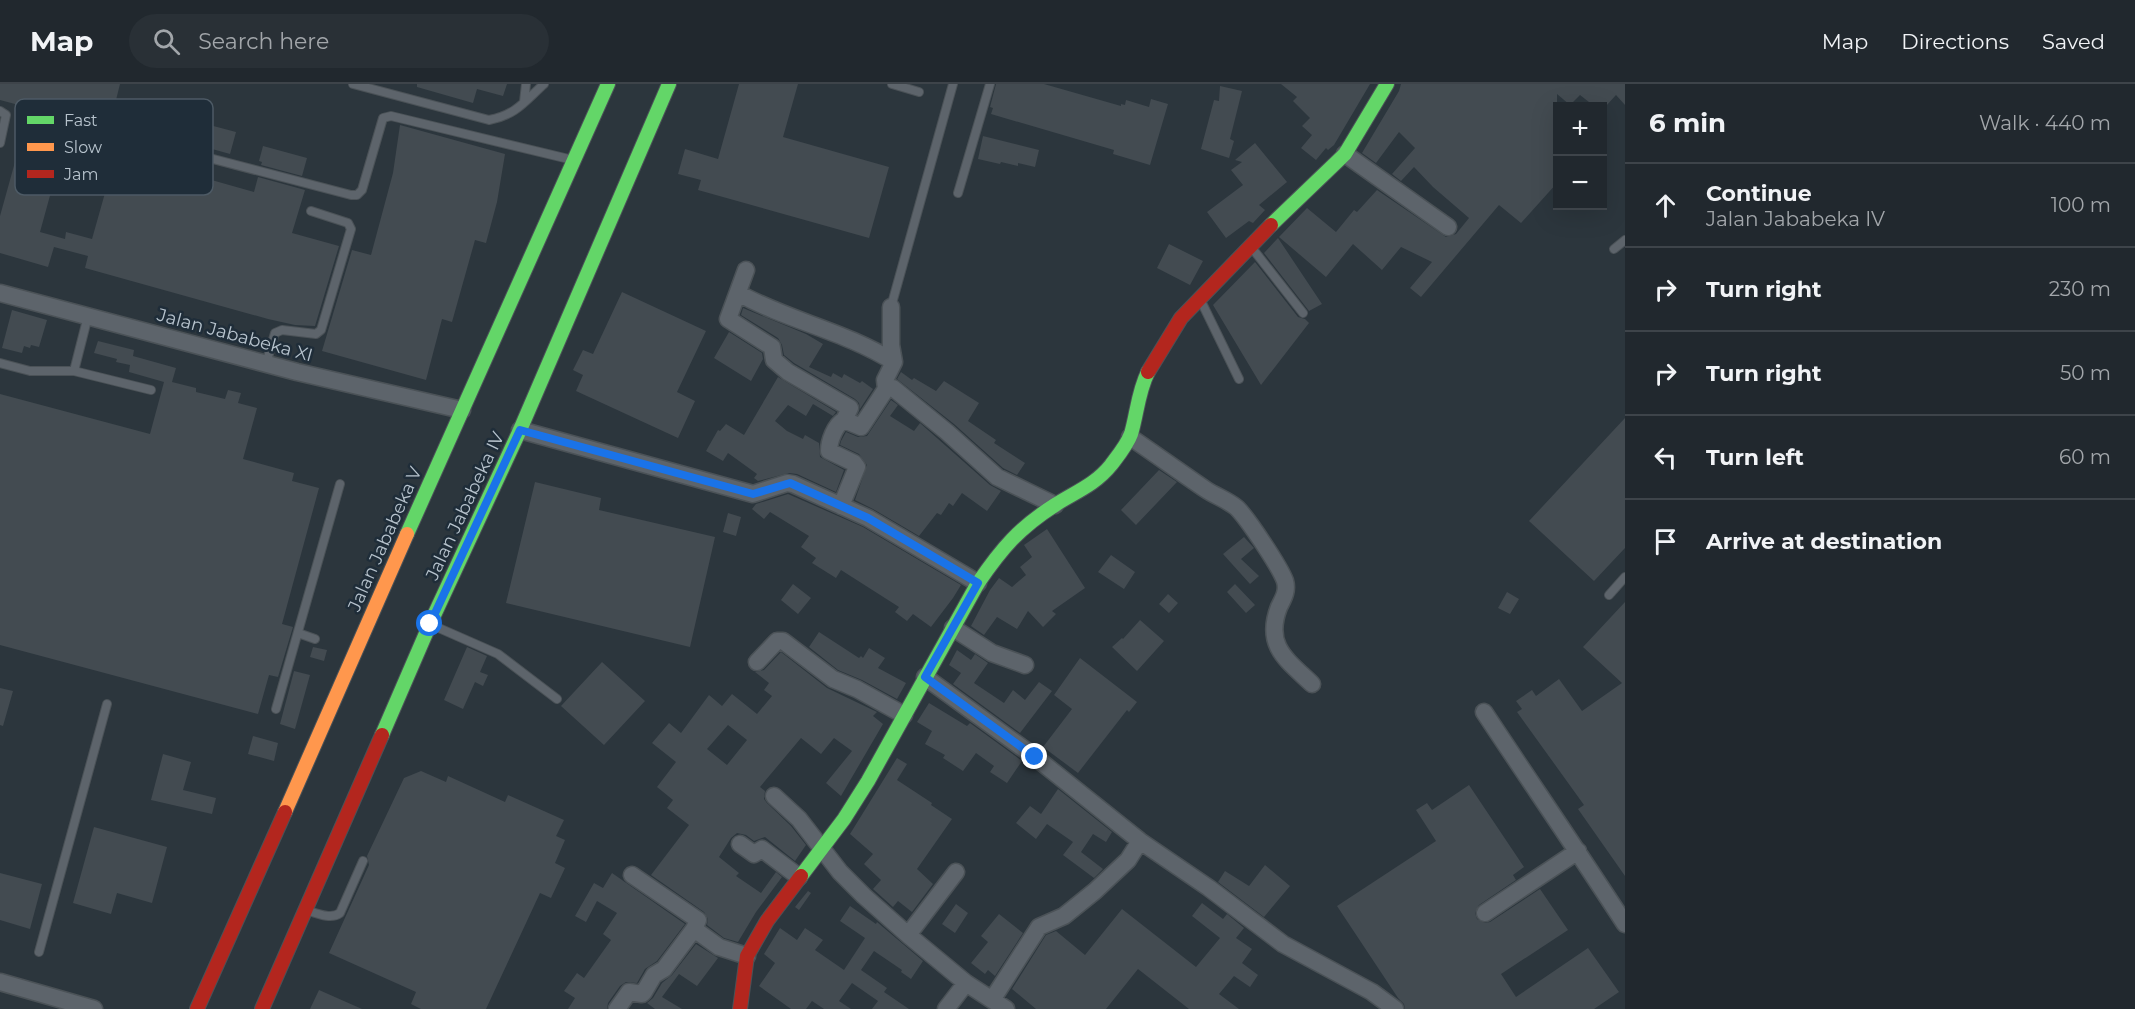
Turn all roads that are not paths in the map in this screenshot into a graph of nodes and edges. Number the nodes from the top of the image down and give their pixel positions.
1 (353, 84) edge
2 (526, 84) edge
3 (544, 84) edge
4 (608, 84) edge
5 (669, 84) edge
6 (892, 84) edge
7 (953, 84) edge
8 (990, 84) edge
9 (1387, 84) edge
10 (920, 92) dead end
11 (524, 102) junction
12 (0, 111) edge
13 (0, 143) edge
14 (1345, 154) junction
15 (213, 159) edge
16 (573, 160) junction
17 (958, 193) dead end
18 (311, 211) dead end
19 (1448, 227) dead end
20 (1625, 240) edge
21 (1250, 245) junction
22 (1614, 249) dead end
23 (746, 270) dead end
24 (738, 292) junction
25 (0, 293) edge
26 (1200, 298) junction
27 (891, 307) joint
28 (1303, 313) dead end
29 (88, 316) junction
30 (894, 362) junction
31 (0, 363) edge
32 (266, 364) junction
33 (74, 371) junction
34 (1239, 379) dead end
35 (886, 389) junction
36 (151, 390) dead end
37 (462, 410) junction
38 (844, 420) junction
39 (520, 430) junction
40 (1130, 437) junction
41 (340, 484) dead end
42 (1055, 505) junction
43 (841, 506) junction
44 (1625, 577) edge
45 (978, 583) junction
46 (1609, 595) dead end
47 (430, 624) junction
48 (953, 628) junction
49 (298, 633) junction
50 (315, 639) dead end
51 (757, 662) dead end
52 (1025, 665) dead end
53 (925, 677) junction
54 (1312, 684) dead end
55 (557, 699) dead end
56 (107, 704) dead end
57 (276, 709) dead end
58 (1484, 712) dead end
59 (904, 715) junction
60 (774, 796) dead end
61 (1140, 841) junction
62 (740, 844) dead end
63 (822, 846) junction
64 (1578, 851) junction
65 (363, 861) dead end
66 (956, 872) dead end
67 (632, 875) dead end
68 (799, 877) junction
69 (306, 910) junction
70 (1485, 913) dead end
71 (1625, 924) edge
72 (694, 929) junction
73 (908, 935) junction
74 (39, 952) dead end
75 (747, 956) junction
76 (0, 982) edge
77 (966, 982) junction
78 (992, 1000) junction
79 (94, 1009) edge
80 (197, 1009) edge
81 (262, 1009) edge
82 (617, 1009) edge
83 (740, 1009) edge
84 (946, 1009) edge
85 (1006, 1009) edge
86 (1395, 1009) edge

1 - 11 lane
2 - 11 lane
3 - 11 lane
4 - 16 street, Jalan Jababeka V
5 - 39 street, Jalan Jababeka IV
6 - 10 lane
7 - 27 lane
8 - 17 lane
9 - 14 street
12 - 13 lane
14 - 19 street
14 - 21 street
15 - 16 lane
16 - 37 street, Jalan Jababeka V
18 - 32 lane
20 - 22 lane
21 - 26 street
21 - 28 lane
23 - 24 street
24 - 30 street
24 - 38 street
25 - 29 street, Jalan Jababeka XI
26 - 34 lane
26 - 40 street
27 - 30 street
29 - 32 street, Jalan Jababeka XI
29 - 33 lane
30 - 35 street
31 - 33 lane
32 - 37 street, Jalan Jababeka XI
33 - 36 lane
35 - 38 street
35 - 42 street
37 - 80 street, Jalan Jababeka V
38 - 43 street
39 - 43 street
39 - 47 street, Jalan Jababeka IV
40 - 42 street
40 - 54 street
41 - 49 lane
42 - 45 street
43 - 45 street
44 - 46 lane
45 - 48 street
47 - 55 lane
47 - 69 street, Jalan Jababeka IV
48 - 52 street
48 - 53 street
49 - 50 lane
49 - 57 lane
51 - 59 street
53 - 59 street
53 - 61 street
56 - 74 lane
58 - 64 street
59 - 63 street
60 - 63 street
61 - 78 street
61 - 86 street
62 - 68 street
63 - 68 street
63 - 73 street
64 - 70 street
64 - 71 street
65 - 69 lane
66 - 73 street
67 - 72 street
68 - 75 street
69 - 81 street, Jalan Jababeka IV
72 - 75 street
72 - 82 street
73 - 77 street
75 - 83 street
76 - 79 street
77 - 78 street
77 - 84 street
78 - 85 street

